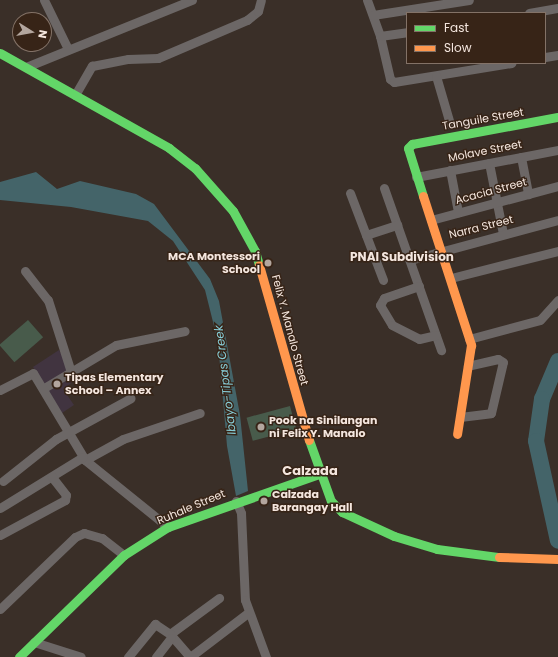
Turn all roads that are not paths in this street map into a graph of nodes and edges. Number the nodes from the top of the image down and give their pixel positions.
1 (44, 0) edge
2 (192, 0) edge
3 (261, 0) edge
4 (367, 0) edge
5 (469, 0) edge
6 (558, 8) edge
7 (535, 12) edge
8 (373, 15) junction
9 (406, 32) edge
10 (381, 36) junction
11 (68, 49) junction
12 (0, 53) edge
13 (558, 55) edge
14 (546, 57) edge
15 (505, 64) edge
16 (26, 67) junction
17 (436, 76) junction
18 (75, 95) junction
19 (558, 117) edge
20 (450, 124) dead end
21 (558, 150) edge
22 (521, 157) junction
23 (488, 163) junction
24 (450, 170) junction
25 (416, 177) junction
26 (558, 186) edge
27 (384, 188) dead end
28 (350, 193) dead end
29 (528, 194) junction
30 (497, 201) junction
31 (458, 212) junction
32 (431, 220) junction
33 (558, 220) edge
34 (397, 225) junction
35 (366, 234) junction
36 (503, 234) junction
37 (441, 250) junction
38 (558, 251) edge
39 (410, 260) junction
40 (25, 271) dead end
41 (450, 278) junction
42 (383, 280) dead end
43 (419, 286) junction
44 (558, 300) edge
45 (185, 331) dead end
46 (436, 335) junction
47 (469, 339) junction
48 (441, 350) dead end
49 (468, 366) junction
50 (71, 372) junction
51 (44, 388) junction
52 (0, 390) edge
53 (131, 398) dead end
54 (200, 413) dead end
55 (460, 417) junction
56 (68, 432) junction
57 (457, 434) dead end
58 (84, 458) junction
59 (319, 474) junction
60 (52, 477) junction
61 (3, 481) dead end
62 (237, 501) junction
63 (0, 508) edge
64 (168, 527) junction
65 (0, 536) edge
66 (124, 555) junction
67 (558, 559) edge
68 (219, 598) dead end
69 (0, 609) edge
70 (249, 612) junction
71 (170, 636) junction
72 (34, 642) junction
73 (19, 657) edge
74 (81, 657) edge
75 (128, 657) edge
76 (156, 657) edge
77 (190, 657) edge
78 (266, 657) edge

1 - 11 street
2 - 11 street
3 - 18 street
4 - 8 street
5 - 8 street
6 - 7 street
8 - 10 street
9 - 10 street
10 - 17 street
11 - 16 street
12 - 16 main road, Felix Y. Manalo Street
13 - 14 street
15 - 17 street
16 - 18 main road, Felix Y. Manalo Street
17 - 20 street
18 - 59 main road, Felix Y. Manalo Street
19 - 25 main road, Tanguile Street
21 - 22 street, Molave Street
22 - 23 street, Molave Street
22 - 29 street
23 - 24 street, Molave Street
23 - 30 street
24 - 25 street, Molave Street
24 - 31 street
25 - 32 main road
26 - 29 street, Acacia Street
27 - 34 street
28 - 35 street
29 - 30 street, Acacia Street
30 - 31 street, Acacia Street
30 - 36 street
31 - 32 street, Acacia Street
32 - 37 main road
33 - 36 street, Narra Street
34 - 35 street
34 - 39 street
35 - 42 street
36 - 37 street, Narra Street
37 - 39 street, Narra Street
37 - 41 main road
38 - 41 street
39 - 43 street
40 - 50 street
41 - 47 main road
43 - 46 street
43 - 46 street
44 - 47 street
45 - 50 street
46 - 48 street
47 - 49 main road
49 - 55 main road
49 - 55 street
50 - 51 street
51 - 52 street
51 - 56 street
53 - 56 street
54 - 58 street
55 - 57 main road
56 - 58 street
56 - 61 street
58 - 60 street
58 - 64 street
59 - 62 main road, Ruhale Street
59 - 67 main road, Felix Y. Manalo Street
60 - 63 street
60 - 65 street
62 - 64 main road, Ruhale Street
62 - 70 street
64 - 66 main road, Ruhale Street
66 - 69 street
66 - 72 main road, Ruhale Street
68 - 71 street
70 - 77 street
70 - 78 street
71 - 75 street
71 - 76 street
71 - 77 street
72 - 73 main road, Ruhale Street
72 - 74 street

